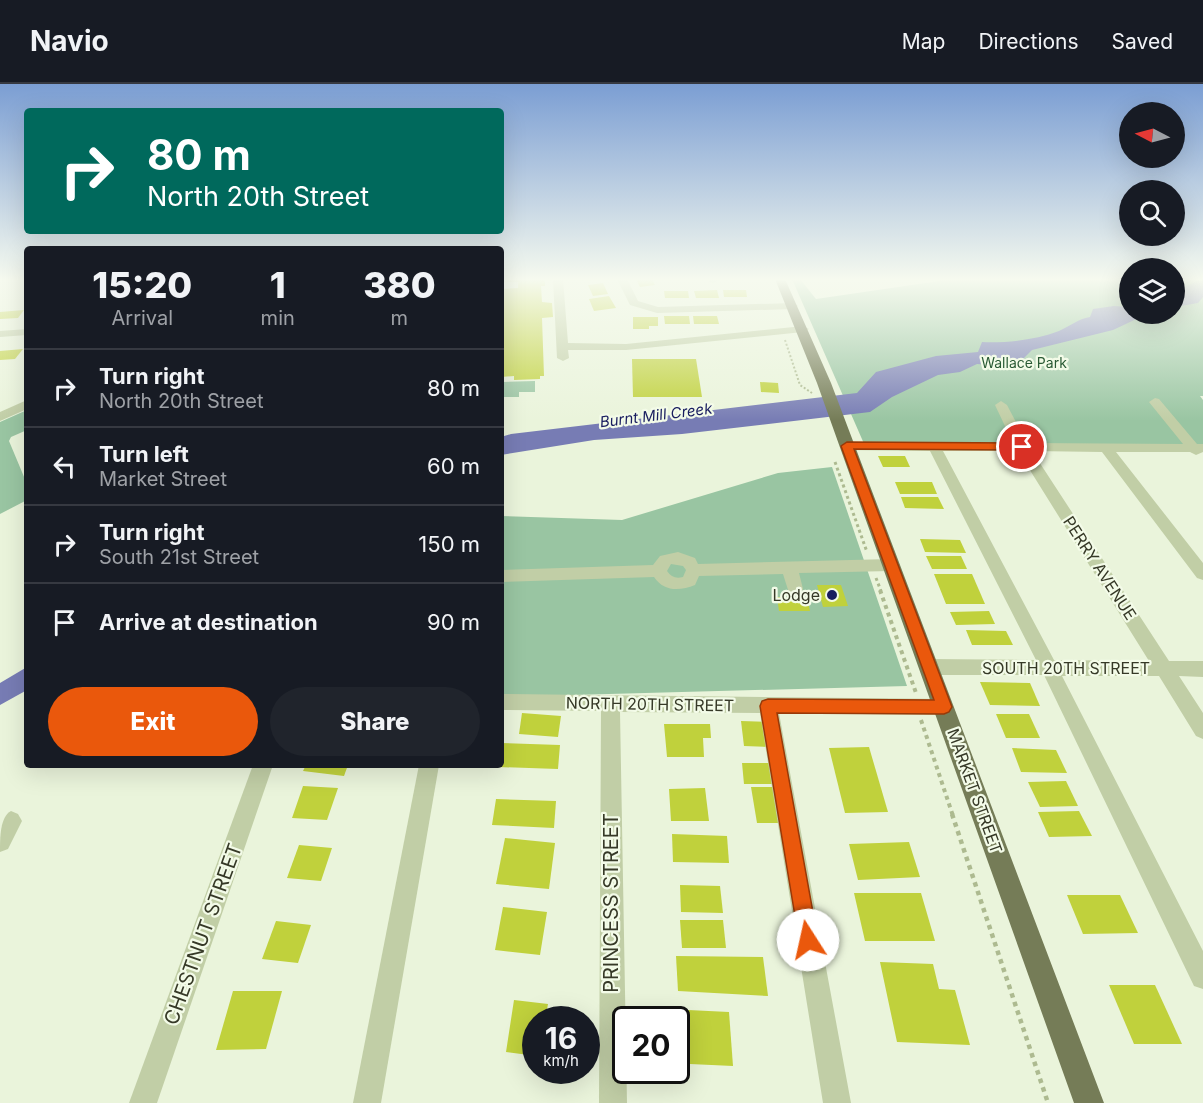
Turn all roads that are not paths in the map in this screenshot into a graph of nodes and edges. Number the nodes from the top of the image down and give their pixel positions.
1 (561, 327) edge
2 (803, 329) joint
3 (24, 332) edge
4 (0, 334) edge
5 (1155, 402) dead end
6 (24, 405) edge
7 (1001, 405) dead end
8 (0, 417) edge
9 (934, 446) junction
10 (1022, 447) junction
11 (1105, 447) junction
12 (1198, 448) edge
13 (840, 452) junction
14 (1203, 459) edge
15 (881, 566) junction
16 (790, 568) junction
17 (1203, 574) edge
18 (504, 576) edge
19 (795, 589) dead end
20 (928, 667) junction
21 (1049, 668) junction
22 (1164, 669) junction
23 (1203, 669) edge
24 (504, 702) edge
25 (610, 704) junction
26 (768, 706) junction
27 (944, 707) junction
28 (1203, 730) edge
29 (262, 768) edge
30 (428, 768) edge
31 (11, 821) dead end
32 (0, 841) edge
33 (1203, 977) edge
34 (142, 1103) edge
35 (367, 1103) edge
36 (613, 1103) edge
37 (837, 1103) edge
38 (1089, 1103) edge

1 - 2 street
2 - 13 main road, MARKET STREET
3 - 4 street
5 - 12 street
6 - 8 street
7 - 10 street, PERRY AVENUE
9 - 10 street
9 - 13 street
9 - 21 street
10 - 11 street
10 - 22 street, PERRY AVENUE
11 - 12 street
11 - 17 street
12 - 14 street
13 - 15 main road, MARKET STREET
15 - 16 street
15 - 20 main road, MARKET STREET
16 - 18 street
16 - 19 street
20 - 21 street, SOUTH 20TH STREET
20 - 27 main road, MARKET STREET
21 - 22 street, SOUTH 20TH STREET
21 - 33 street
22 - 23 street, SOUTH 20TH STREET
22 - 28 street, PERRY AVENUE
24 - 25 street, NORTH 20TH STREET
25 - 26 street, NORTH 20TH STREET
25 - 36 street, PRINCESS STREET
26 - 27 street, NORTH 20TH STREET
26 - 37 street
27 - 38 main road, MARKET STREET
29 - 34 street, CHESTNUT STREET
30 - 35 street
31 - 32 street

